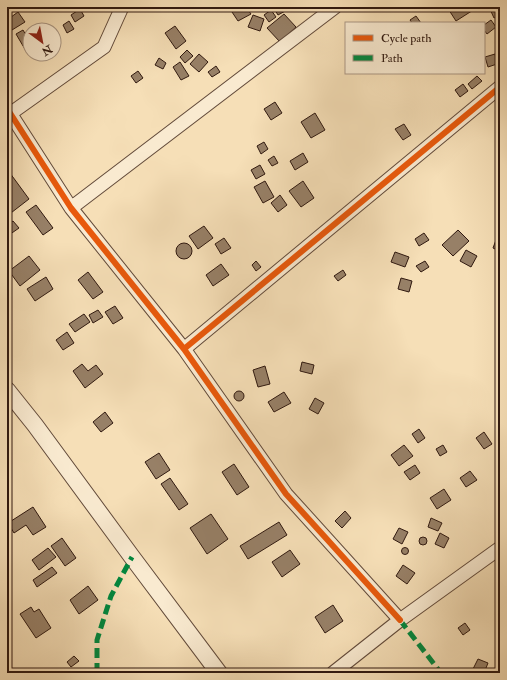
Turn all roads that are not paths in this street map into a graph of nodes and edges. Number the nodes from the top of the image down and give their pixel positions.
1 (122, 7) edge
2 (335, 7) edge
3 (500, 87) edge
4 (9, 114) edge
5 (71, 208) junction
6 (184, 349) junction
7 (7, 390) edge
8 (500, 548) edge
9 (400, 620) junction
10 (219, 673) edge
11 (333, 673) edge

1 - 4 street
2 - 5 street
3 - 6 street
4 - 5 street
5 - 6 street
6 - 9 street
7 - 10 street
8 - 9 street
9 - 11 street

